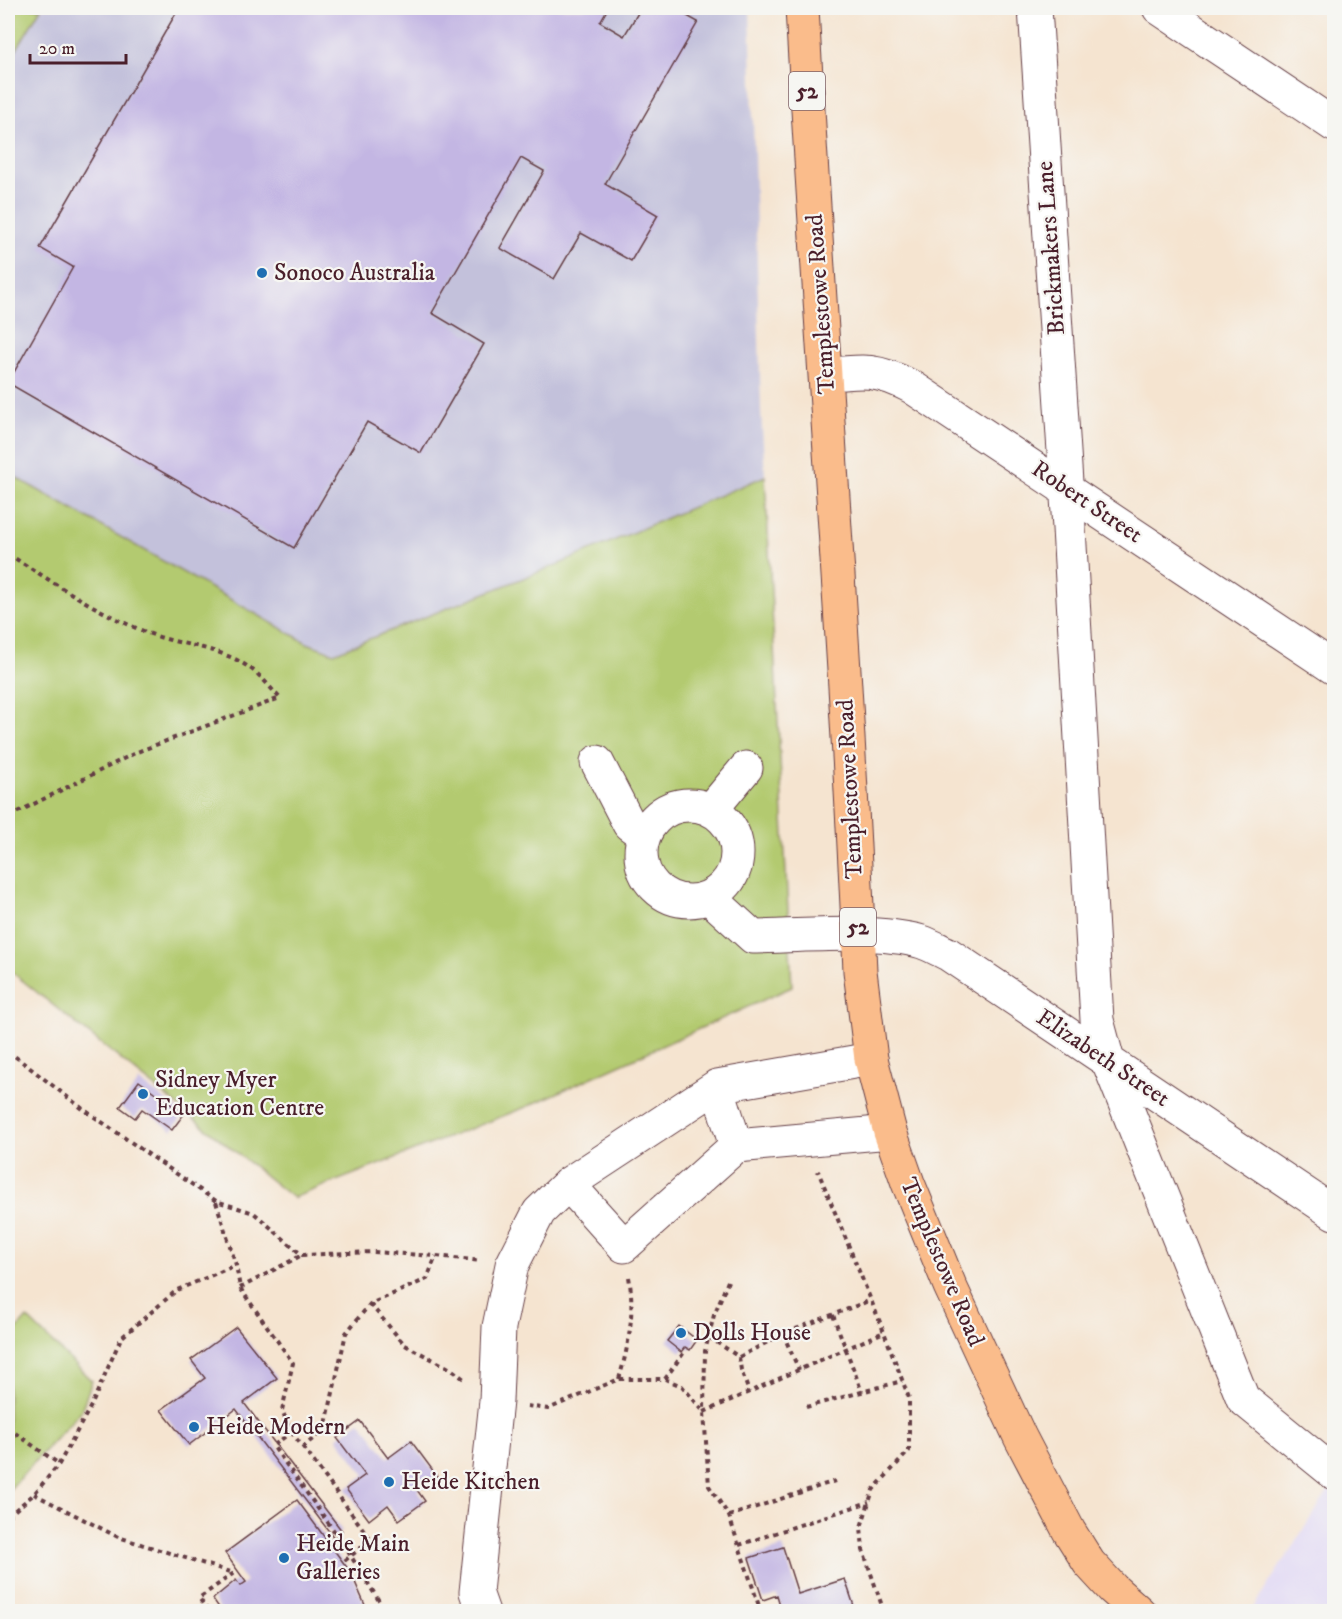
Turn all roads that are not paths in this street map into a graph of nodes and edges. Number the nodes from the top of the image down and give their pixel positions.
1 (802, 8) edge
2 (1035, 8) edge
3 (1159, 8) edge
4 (1335, 125) edge
5 (826, 375) junction
6 (1066, 488) junction
7 (1335, 668) edge
8 (597, 762) dead end
9 (746, 768) dead end
10 (711, 810) junction
11 (644, 834) junction
12 (709, 897) junction
13 (859, 936) junction
14 (871, 1059) junction
15 (1108, 1061) junction
16 (717, 1086) junction
17 (890, 1132) junction
18 (736, 1146) junction
19 (568, 1185) junction
20 (1335, 1213) edge
21 (1335, 1473) edge
22 (483, 1611) edge
23 (1139, 1611) edge

1 - 5 main road, Templestowe Road / 52
2 - 6 street, Brickmakers Lane
3 - 4 street
5 - 6 street, Robert Street
5 - 13 main road, Templestowe Road / 52
6 - 7 street, Robert Street
6 - 15 street, Brickmakers Lane
8 - 11 street
9 - 10 street
10 - 11 street
10 - 12 street
11 - 12 street
12 - 13 street, Elizabeth Street
13 - 14 main road, Templestowe Road / 52
13 - 15 street, Elizabeth Street
14 - 16 street
14 - 17 main road, Templestowe Road / 52
15 - 20 street, Elizabeth Street
15 - 21 street, Brickmakers Lane
16 - 18 street
16 - 19 street
17 - 18 street
17 - 23 main road, Templestowe Road / 52
18 - 19 street
19 - 22 street

